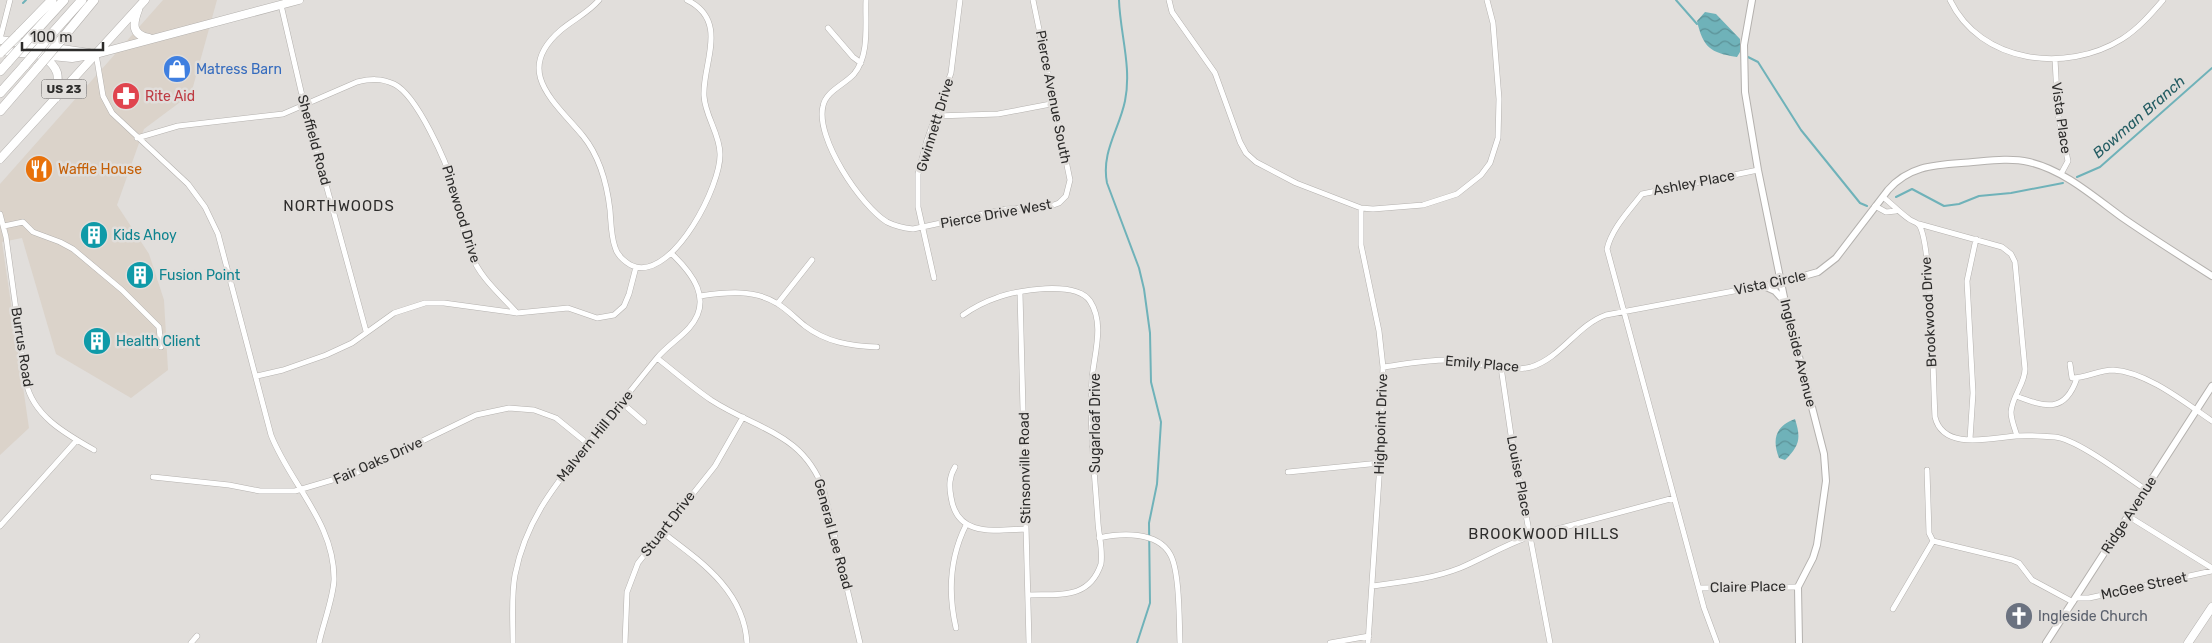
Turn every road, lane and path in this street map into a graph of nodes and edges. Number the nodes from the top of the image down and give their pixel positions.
1 (10, 0) edge
2 (52, 0) edge
3 (64, 0) edge
4 (82, 0) edge
5 (94, 0) edge
6 (145, 0) edge
7 (299, 0) edge
8 (599, 0) edge
9 (687, 0) edge
10 (866, 0) edge
11 (960, 0) edge
12 (1033, 0) edge
13 (1169, 0) edge
14 (1487, 0) edge
15 (1752, 0) edge
16 (1950, 0) edge
17 (2163, 0) edge
18 (281, 5) junction
19 (139, 7) junction
20 (828, 28) dead end
21 (0, 39) edge
22 (150, 39) junction
23 (0, 52) edge
24 (96, 54) junction
25 (42, 56) junction
26 (2056, 59) junction
27 (861, 62) junction
28 (0, 71) edge
29 (0, 93) edge
30 (56, 98) junction
31 (1056, 103) junction
32 (304, 104) junction
33 (0, 111) edge
34 (936, 116) junction
35 (137, 138) junction
36 (0, 159) edge
37 (1758, 170) junction
38 (2061, 174) junction
39 (1067, 195) joint
40 (1883, 196) junction
41 (1876, 206) junction
42 (1361, 208) junction
43 (1896, 210) junction
44 (0, 214) edge
45 (1918, 224) junction
46 (4, 226) junction
47 (922, 227) junction
48 (1976, 239) junction
49 (671, 253) junction
50 (812, 260) dead end
51 (636, 267) junction
52 (2212, 276) edge
53 (934, 278) dead end
54 (1782, 282) junction
55 (1764, 286) junction
56 (1020, 293) junction
57 (700, 296) junction
58 (1785, 302) junction
59 (778, 303) junction
60 (1624, 312) junction
61 (518, 313) junction
62 (963, 315) dead end
63 (366, 331) junction
64 (161, 347) dead end
65 (877, 347) dead end
66 (657, 358) junction
67 (2070, 364) dead end
68 (1383, 367) junction
69 (1500, 367) junction
70 (257, 376) junction
71 (2077, 378) junction
72 (2212, 386) edge
73 (2016, 396) junction
74 (621, 402) junction
75 (2197, 410) junction
76 (743, 417) junction
77 (2212, 420) edge
78 (644, 422) dead end
79 (2017, 436) junction
80 (1970, 439) junction
81 (76, 440) junction
82 (588, 444) junction
83 (94, 450) dead end
84 (1380, 463) junction
85 (955, 467) dead end
86 (1927, 470) dead end
87 (1288, 472) dead end
88 (153, 477) dead end
89 (301, 489) junction
90 (2145, 489) junction
91 (1674, 498) junction
92 (2128, 516) junction
93 (966, 525) junction
94 (0, 526) edge
95 (1026, 529) junction
96 (662, 532) junction
97 (1531, 536) junction
98 (1099, 538) junction
99 (1933, 541) junction
100 (2212, 569) edge
101 (1372, 586) junction
102 (1798, 586) junction
103 (1699, 588) junction
104 (1028, 595) junction
105 (2074, 600) junction
106 (2212, 607) edge
107 (1893, 609) dead end
108 (956, 628) dead end
109 (197, 636) dead end
110 (1369, 636) junction
111 (191, 643) edge
112 (319, 643) edge
113 (513, 643) edge
114 (625, 643) edge
115 (747, 643) edge
116 (860, 643) edge
117 (1029, 643) edge
118 (1180, 643) edge
119 (1330, 643) edge
120 (1368, 643) edge
121 (1550, 643) edge
122 (1717, 643) edge
123 (1799, 643) edge
124 (2046, 643) edge
125 (2188, 643) edge

1 - 21 street
2 - 23 highway, bridge
3 - 28 highway, bridge
4 - 29 highway, bridge
5 - 33 highway, bridge
6 - 19 main road, US 23
7 - 18 main road
8 - 51 street
9 - 49 street
10 - 27 street
11 - 34 street, Gwinnett Drive
12 - 31 street, Pierce Avenue South
13 - 42 street
14 - 42 street
15 - 37 street, Ingleside Avenue
16 - 26 street
17 - 26 street
18 - 22 main road
18 - 32 street, Sheffield Road
19 - 22 main road
19 - 24 main road, US 23
20 - 27 street
21 - 24 main road
22 - 24 main road
23 - 25 main road
24 - 25 main road
24 - 30 main road, US 23
24 - 35 street
25 - 30 main road
26 - 38 street, Vista Place
27 - 47 street, Pierce Drive West
30 - 36 main road, US 23
31 - 34 street
31 - 39 street, Pierce Avenue South
32 - 35 street, Pinewood Drive
32 - 61 street, Pinewood Drive
32 - 63 street, Sheffield Road
34 - 47 street, Gwinnett Drive
35 - 70 street
37 - 54 street, Ingleside Avenue
37 - 60 street, Ashley Place
38 - 40 street, Vista Circle
38 - 52 street, Vista Circle
39 - 47 street, Pierce Drive West
40 - 41 street, Vista Circle
40 - 43 street
41 - 43 street
41 - 54 street, Vista Circle
42 - 68 street, Highpoint Drive
43 - 45 street
44 - 46 street, Burrus Road
45 - 48 street
45 - 80 street, Brookwood Drive
46 - 64 street
46 - 81 street, Burrus Road
47 - 53 street, Gwinnett Drive
48 - 73 street
48 - 80 street
49 - 51 street
49 - 57 street
50 - 59 street
51 - 61 street
54 - 55 street, Vista Circle
54 - 58 street, Ingleside Avenue
55 - 58 street
55 - 60 street, Vista Circle
56 - 62 street, Sugarloaf Drive
56 - 95 street, Stinsonville Road
56 - 98 street, Sugarloaf Drive
57 - 59 street
57 - 66 street, Malvern Hill Drive
58 - 102 street, Ingleside Avenue
59 - 65 street
60 - 69 street, Emily Place
60 - 91 street
61 - 63 street
63 - 70 street
66 - 74 street, Malvern Hill Drive
66 - 76 street, General Lee Road
67 - 71 street
68 - 69 street, Emily Place
68 - 84 street, Highpoint Drive
69 - 97 street, Louise Place
70 - 89 street
71 - 73 street
71 - 75 street
72 - 75 street, Ridge Avenue
73 - 79 street
74 - 78 street
74 - 82 street, Malvern Hill Drive
75 - 77 street
75 - 90 street, Ridge Avenue
76 - 96 street, Stuart Drive
76 - 116 street, General Lee Road
79 - 80 street
79 - 90 street
81 - 83 street, Burrus Road
81 - 94 street
82 - 89 street, Fair Oaks Drive
82 - 113 street, Malvern Hill Drive
84 - 87 street
84 - 101 street, Highpoint Drive
85 - 93 street
86 - 99 street
88 - 89 street, Fair Oaks Drive
89 - 112 street
90 - 92 street, Ridge Avenue
91 - 97 street
91 - 103 street
92 - 100 street
92 - 105 street, Ridge Avenue
93 - 95 street
93 - 108 street
95 - 104 street, Stinsonville Road
96 - 114 street, Stuart Drive
96 - 115 street
97 - 101 street
97 - 121 street, Louise Place
98 - 104 street, Sugarloaf Drive
98 - 118 street
99 - 105 street
99 - 107 street
100 - 105 street, McGee Street
101 - 110 street, Highpoint Drive
102 - 103 street, Claire Place
102 - 123 street, Ingleside Avenue
103 - 122 street
104 - 117 street, Stinsonville Road
105 - 124 street, Ridge Avenue
106 - 125 main road
109 - 111 street
110 - 119 street
110 - 120 street, Highpoint Drive

